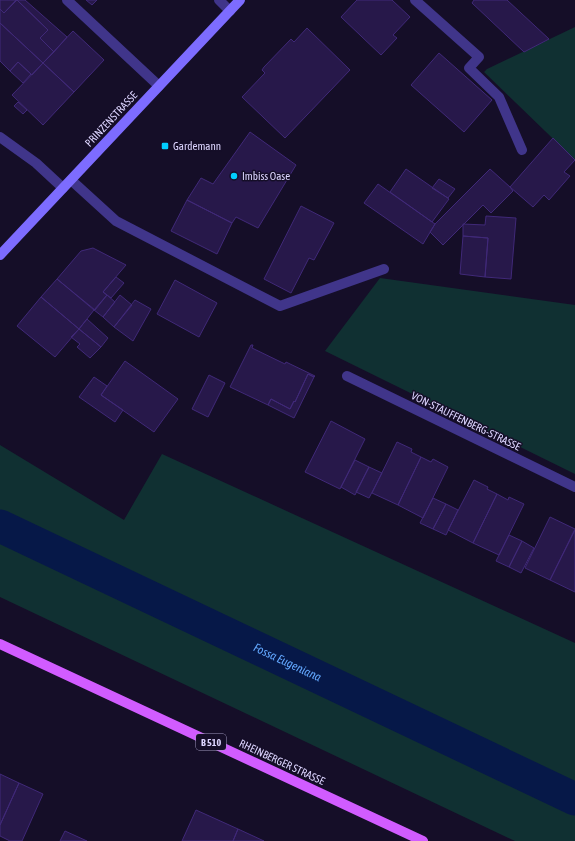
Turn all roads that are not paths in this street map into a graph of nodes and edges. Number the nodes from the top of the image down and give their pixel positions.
1 (67, 0) edge
2 (218, 0) edge
3 (240, 0) edge
4 (415, 0) edge
5 (230, 11) junction
6 (159, 86) junction
7 (0, 137) edge
8 (522, 150) dead end
9 (70, 180) junction
10 (63, 188) junction
11 (0, 255) edge
12 (384, 269) dead end
13 (347, 376) dead end
14 (575, 486) edge
15 (0, 644) edge
16 (423, 841) edge

1 - 6 street
2 - 5 street
3 - 5 main road, PRINZENSTRASSE
4 - 8 street
5 - 6 main road, PRINZENSTRASSE
6 - 9 main road, PRINZENSTRASSE
7 - 10 street
9 - 10 main road, PRINZENSTRASSE
9 - 12 street
10 - 11 main road, PRINZENSTRASSE
13 - 14 street, VON-STAUFFENBERG-STRASSE
15 - 16 main road, RHEINBERGER STRASSE / B 510

